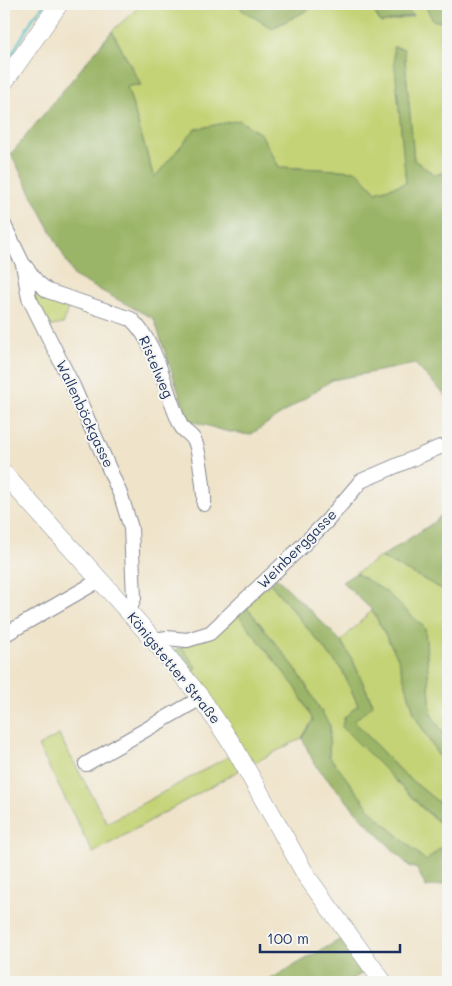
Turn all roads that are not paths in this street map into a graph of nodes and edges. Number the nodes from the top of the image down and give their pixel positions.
1 (60, 4) edge
2 (4, 82) edge
3 (4, 225) edge
4 (23, 264) junction
5 (440, 448) dead end
6 (4, 474) edge
7 (204, 504) dead end
8 (100, 580) junction
9 (129, 611) junction
10 (4, 635) edge
11 (154, 640) junction
12 (201, 698) junction
13 (86, 764) dead end
14 (384, 982) edge

1 - 2 main road
3 - 4 street, Wallenböckgasse
4 - 7 street, Ristelweg
4 - 9 street, Wallenböckgasse
5 - 11 street, Weinberggasse
6 - 8 main road, Königstetter Straße
8 - 9 main road, Königstetter Straße
8 - 10 street
9 - 11 main road, Königstetter Straße
11 - 12 main road, Königstetter Straße
12 - 13 street
12 - 14 main road, Königstetter Straße

